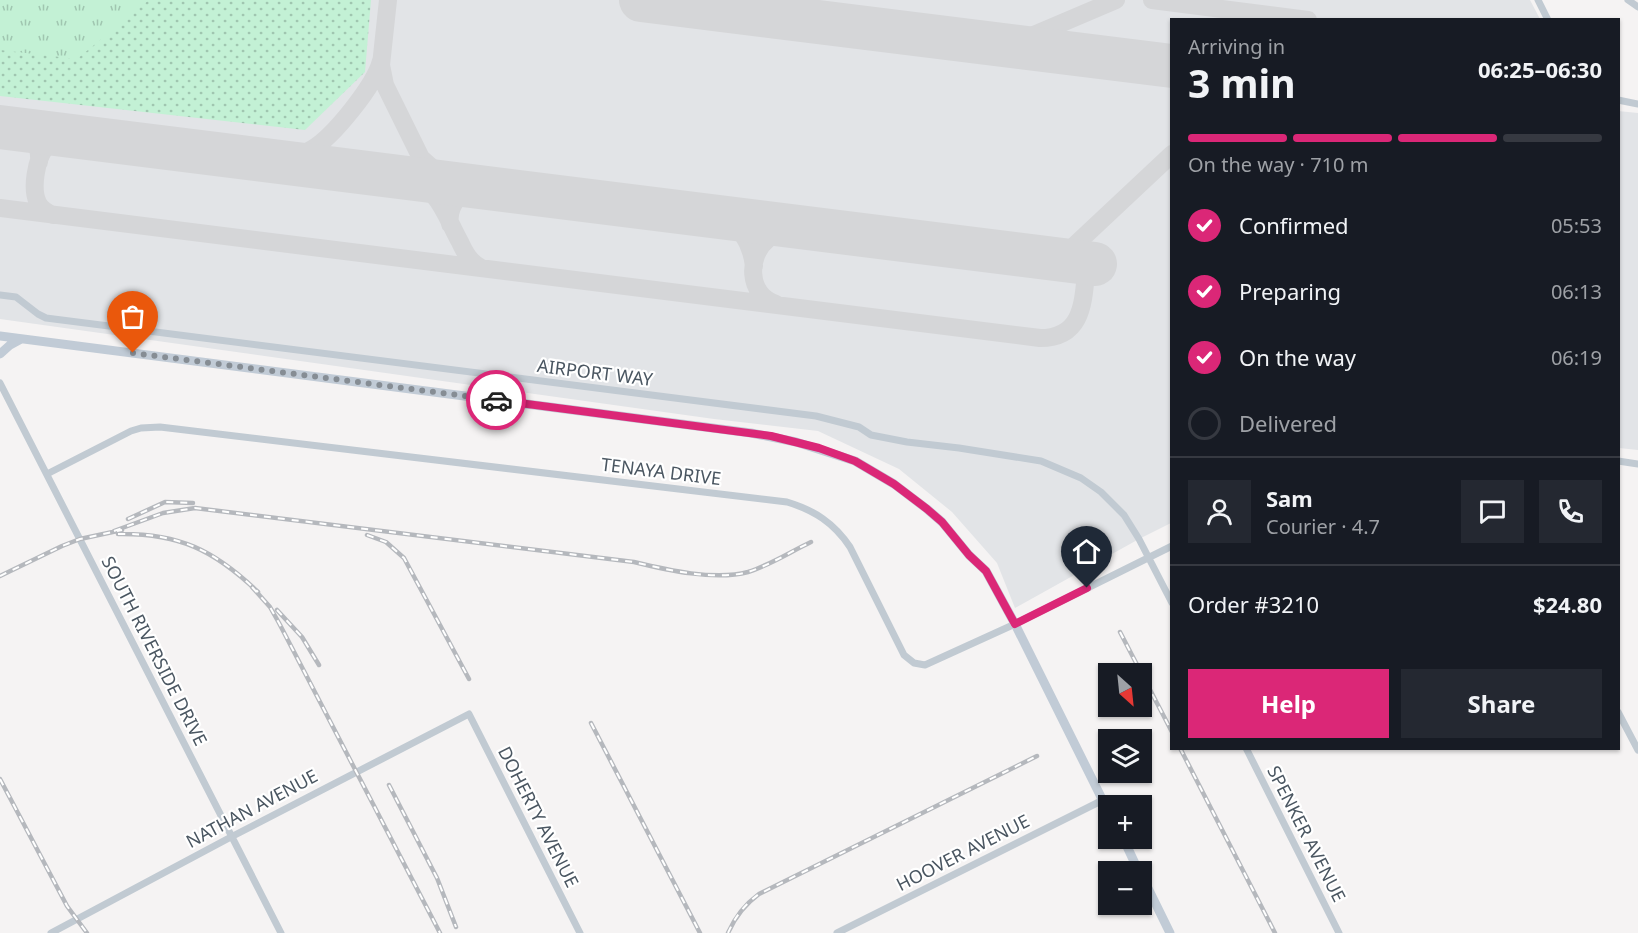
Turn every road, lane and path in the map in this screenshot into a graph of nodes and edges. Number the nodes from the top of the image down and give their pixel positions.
1 (1538, 0) edge
2 (1628, 0) edge
3 (1638, 7) edge
4 (1547, 18) edge
5 (1620, 100) edge
6 (1638, 104) edge
7 (0, 295) edge
8 (0, 336) edge
9 (21, 339) junction
10 (0, 354) edge
11 (0, 383) edge
12 (1620, 461) edge
13 (1638, 464) edge
14 (47, 474) junction
15 (1170, 547) edge
16 (1148, 558) junction
17 (1170, 599) edge
18 (1015, 624) junction
19 (469, 714) joint
20 (1620, 716) edge
21 (1247, 750) edge
22 (1638, 750) edge
23 (1100, 795) edge
24 (1098, 802) edge
25 (231, 837) junction
26 (1152, 896) edge
27 (51, 933) edge
28 (281, 933) edge
29 (580, 933) edge
30 (837, 933) edge
31 (1170, 933) edge
32 (1339, 933) edge

1 - 4 street
2 - 3 street
5 - 6 street
7 - 16 street, AIRPORT WAY
8 - 9 main road
9 - 10 main road
9 - 18 main road
11 - 14 street, SOUTH RIVERSIDE DRIVE
12 - 13 street
14 - 18 street, TENAYA DRIVE
14 - 25 street, SOUTH RIVERSIDE DRIVE
15 - 16 street, TENAYA DRIVE
16 - 17 street
16 - 18 street, TENAYA DRIVE
18 - 23 main road
19 - 25 street, NATHAN AVENUE
19 - 29 street, DOHERTY AVENUE
20 - 22 street
21 - 32 street, SPENKER AVENUE
24 - 30 street, HOOVER AVENUE
25 - 27 street, NATHAN AVENUE
25 - 28 street, SOUTH RIVERSIDE DRIVE
26 - 31 main road

